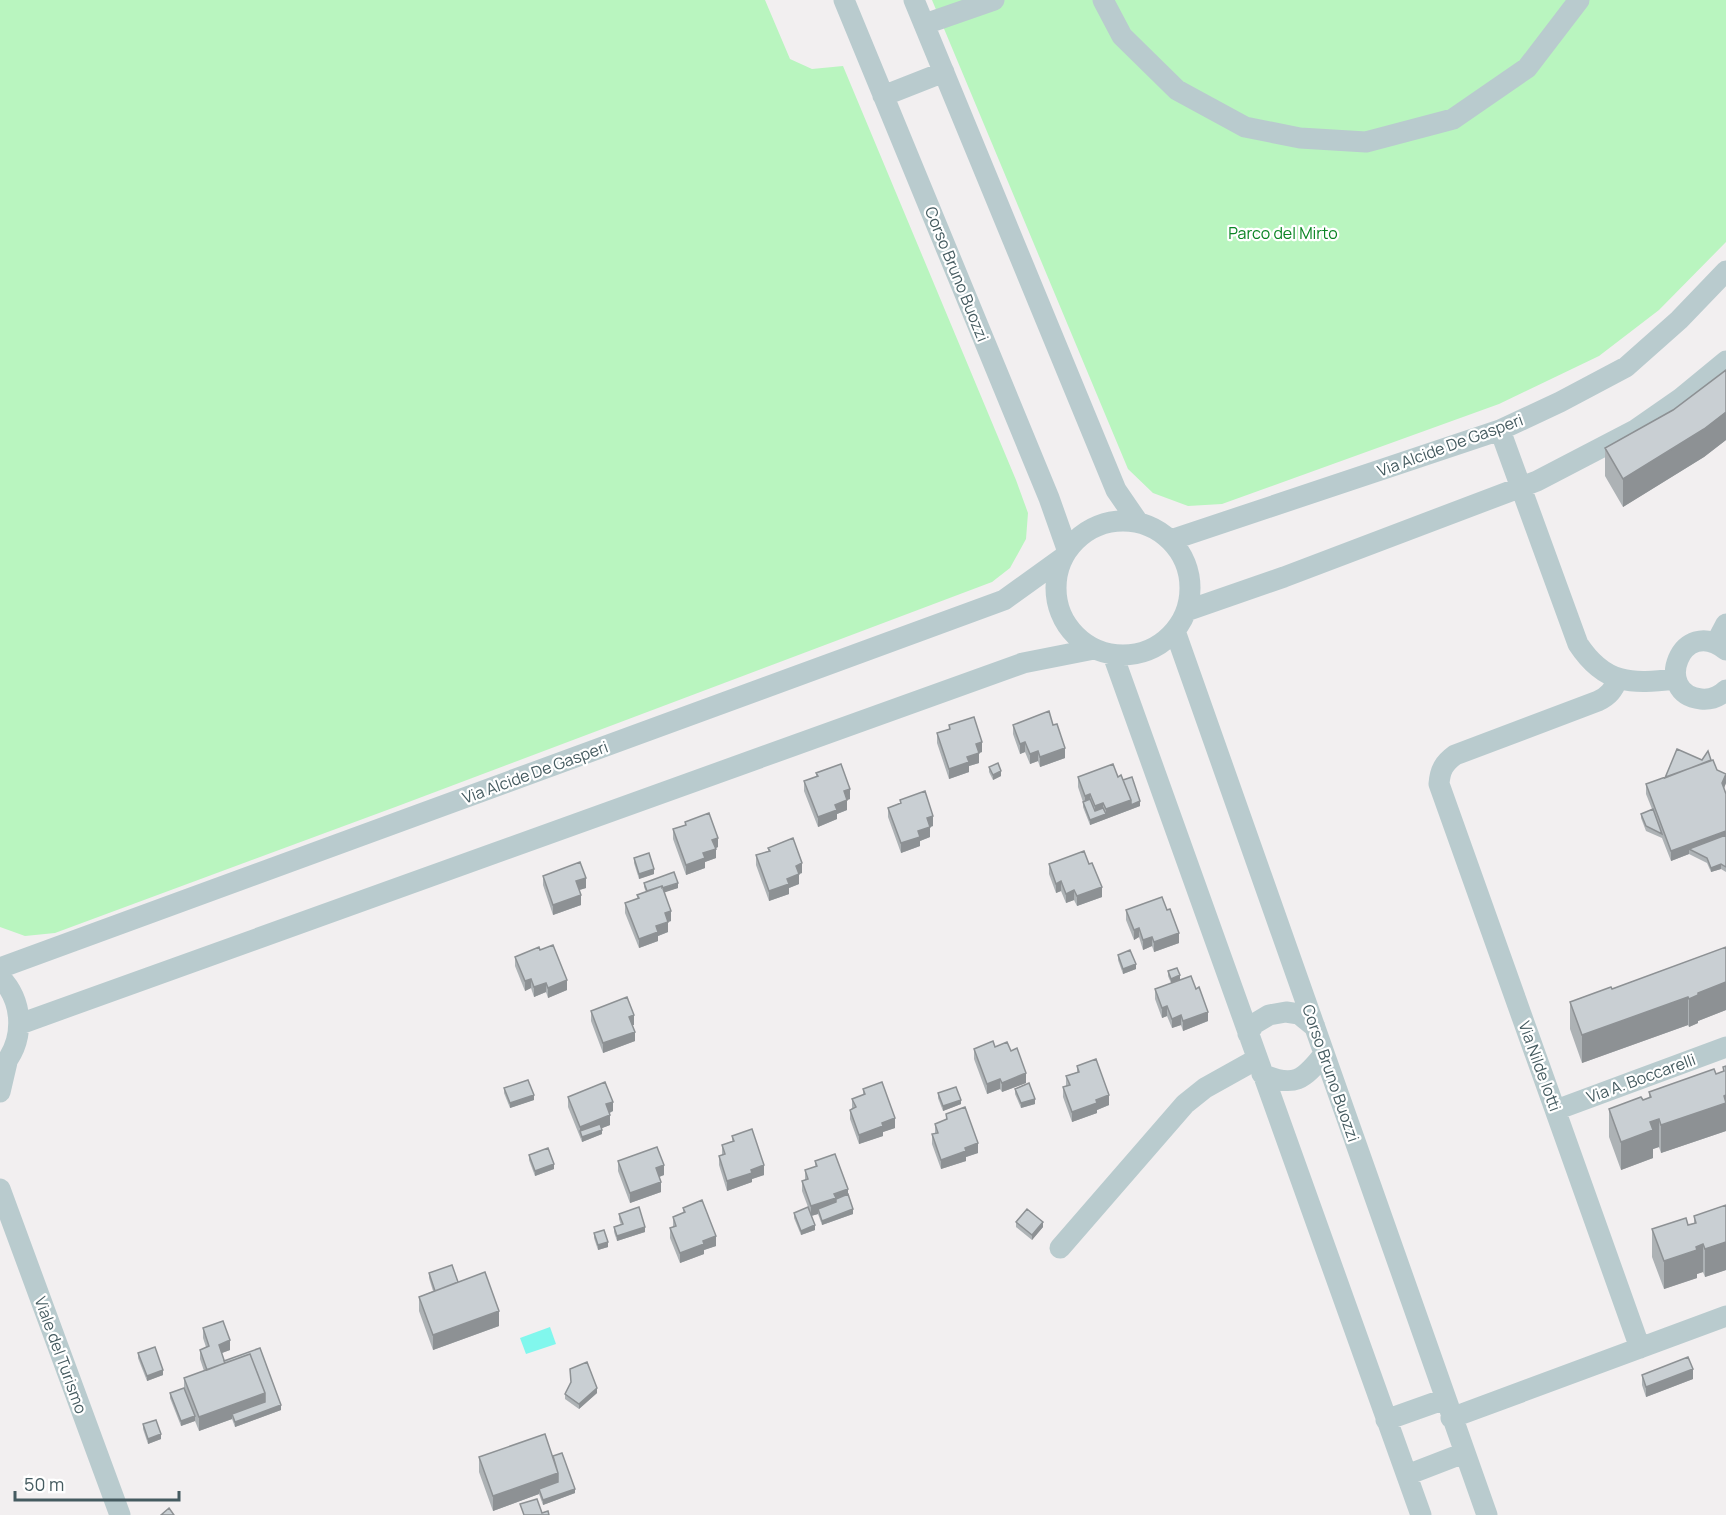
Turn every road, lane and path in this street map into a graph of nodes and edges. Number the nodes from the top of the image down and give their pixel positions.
1 (844, 0) edge
2 (914, 0) edge
3 (994, 0) edge
4 (1103, 0) edge
5 (1579, 0) edge
6 (925, 24) junction
7 (944, 72) junction
8 (883, 96) junction
9 (1726, 271) edge
10 (1726, 361) edge
11 (1500, 430) junction
12 (1521, 487) junction
13 (1138, 522) junction
14 (1171, 540) junction
15 (1064, 554) junction
16 (1186, 611) junction
17 (1726, 624) edge
18 (1175, 631) junction
19 (1721, 647) edge
20 (1103, 652) junction
21 (1618, 679) junction
22 (1676, 679) junction
23 (1726, 690) edge
24 (0, 968) edge
25 (0, 977) edge
26 (20, 1024) junction
27 (1315, 1027) junction
28 (1248, 1034) junction
29 (1726, 1047) edge
30 (1324, 1054) junction
31 (3, 1065) edge
32 (1259, 1066) junction
33 (0, 1092) edge
34 (1556, 1110) junction
35 (0, 1173) edge
36 (1, 1192) edge
37 (1060, 1248) dead end
38 (1726, 1316) edge
39 (1640, 1348) junction
40 (1448, 1408) junction
41 (1386, 1420) junction
42 (1464, 1453) junction
43 (1407, 1476) junction
44 (120, 1515) edge
45 (1421, 1515) edge
46 (1487, 1515) edge

1 - 8 street, Corso Bruno Buozzi
2 - 6 street
3 - 6 street
4 - 5 street
6 - 7 street
7 - 8 street
7 - 13 street
8 - 15 street, Corso Bruno Buozzi
9 - 11 street, Via Alcide De Gasperi
10 - 12 street
11 - 12 street
11 - 14 street, Via Alcide De Gasperi
12 - 16 street
12 - 21 street
13 - 14 street
13 - 15 street
14 - 16 street
15 - 20 street
15 - 24 street, Via Alcide De Gasperi
16 - 18 street
17 - 19 street
18 - 20 street
18 - 27 street, Corso Bruno Buozzi
19 - 22 street
20 - 26 street
20 - 28 street
21 - 22 street
21 - 34 street, Via Nilde Iotti
22 - 23 street
25 - 26 street
26 - 31 street
27 - 28 street
27 - 30 street, Corso Bruno Buozzi
28 - 32 street
29 - 34 street, Via A. Boccarelli
30 - 32 street
30 - 40 street, Corso Bruno Buozzi
31 - 33 street
32 - 37 street
32 - 41 street
34 - 39 street, Via Nilde Iotti
35 - 36 street, Viale del Turismo
36 - 44 street, Viale del Turismo
38 - 39 street
39 - 40 street
40 - 41 street
40 - 42 street, Corso Bruno Buozzi
41 - 43 street
42 - 43 street
42 - 46 street, Corso Bruno Buozzi
43 - 45 street

